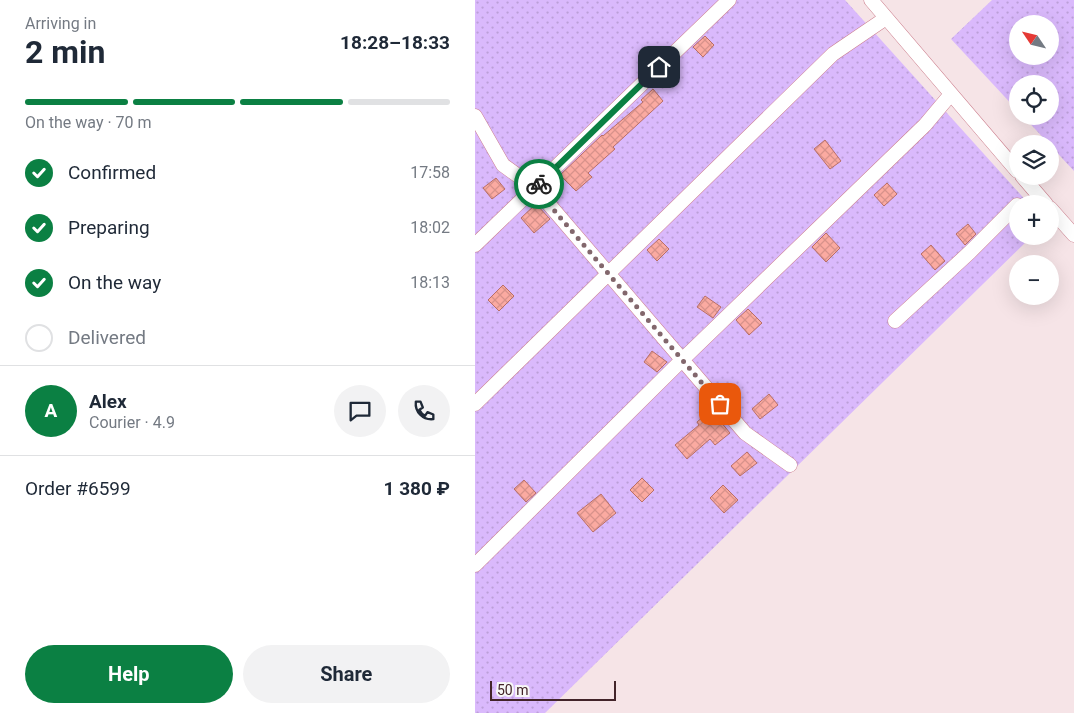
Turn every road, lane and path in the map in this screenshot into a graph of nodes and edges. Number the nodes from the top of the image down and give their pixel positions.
1 (729, 0) edge
2 (871, 0) edge
3 (886, 18) junction
4 (951, 94) junction
5 (475, 116) edge
6 (1009, 162) edge
7 (1030, 185) edge
8 (535, 188) junction
9 (1033, 189) junction
10 (1027, 195) edge
11 (1038, 195) edge
12 (1009, 213) edge
13 (1059, 218) edge
14 (1074, 235) edge
15 (475, 245) edge
16 (608, 274) junction
17 (895, 321) dead end
18 (682, 360) junction
19 (475, 404) edge
20 (790, 465) dead end
21 (475, 565) edge

1 - 8 street
2 - 3 street
3 - 4 street
3 - 16 street
4 - 6 street
4 - 18 street
5 - 8 street
7 - 9 street
8 - 15 street
8 - 16 street
9 - 10 street
9 - 11 street
12 - 17 street
13 - 14 street
16 - 18 street
16 - 19 street
18 - 20 street
18 - 21 street

